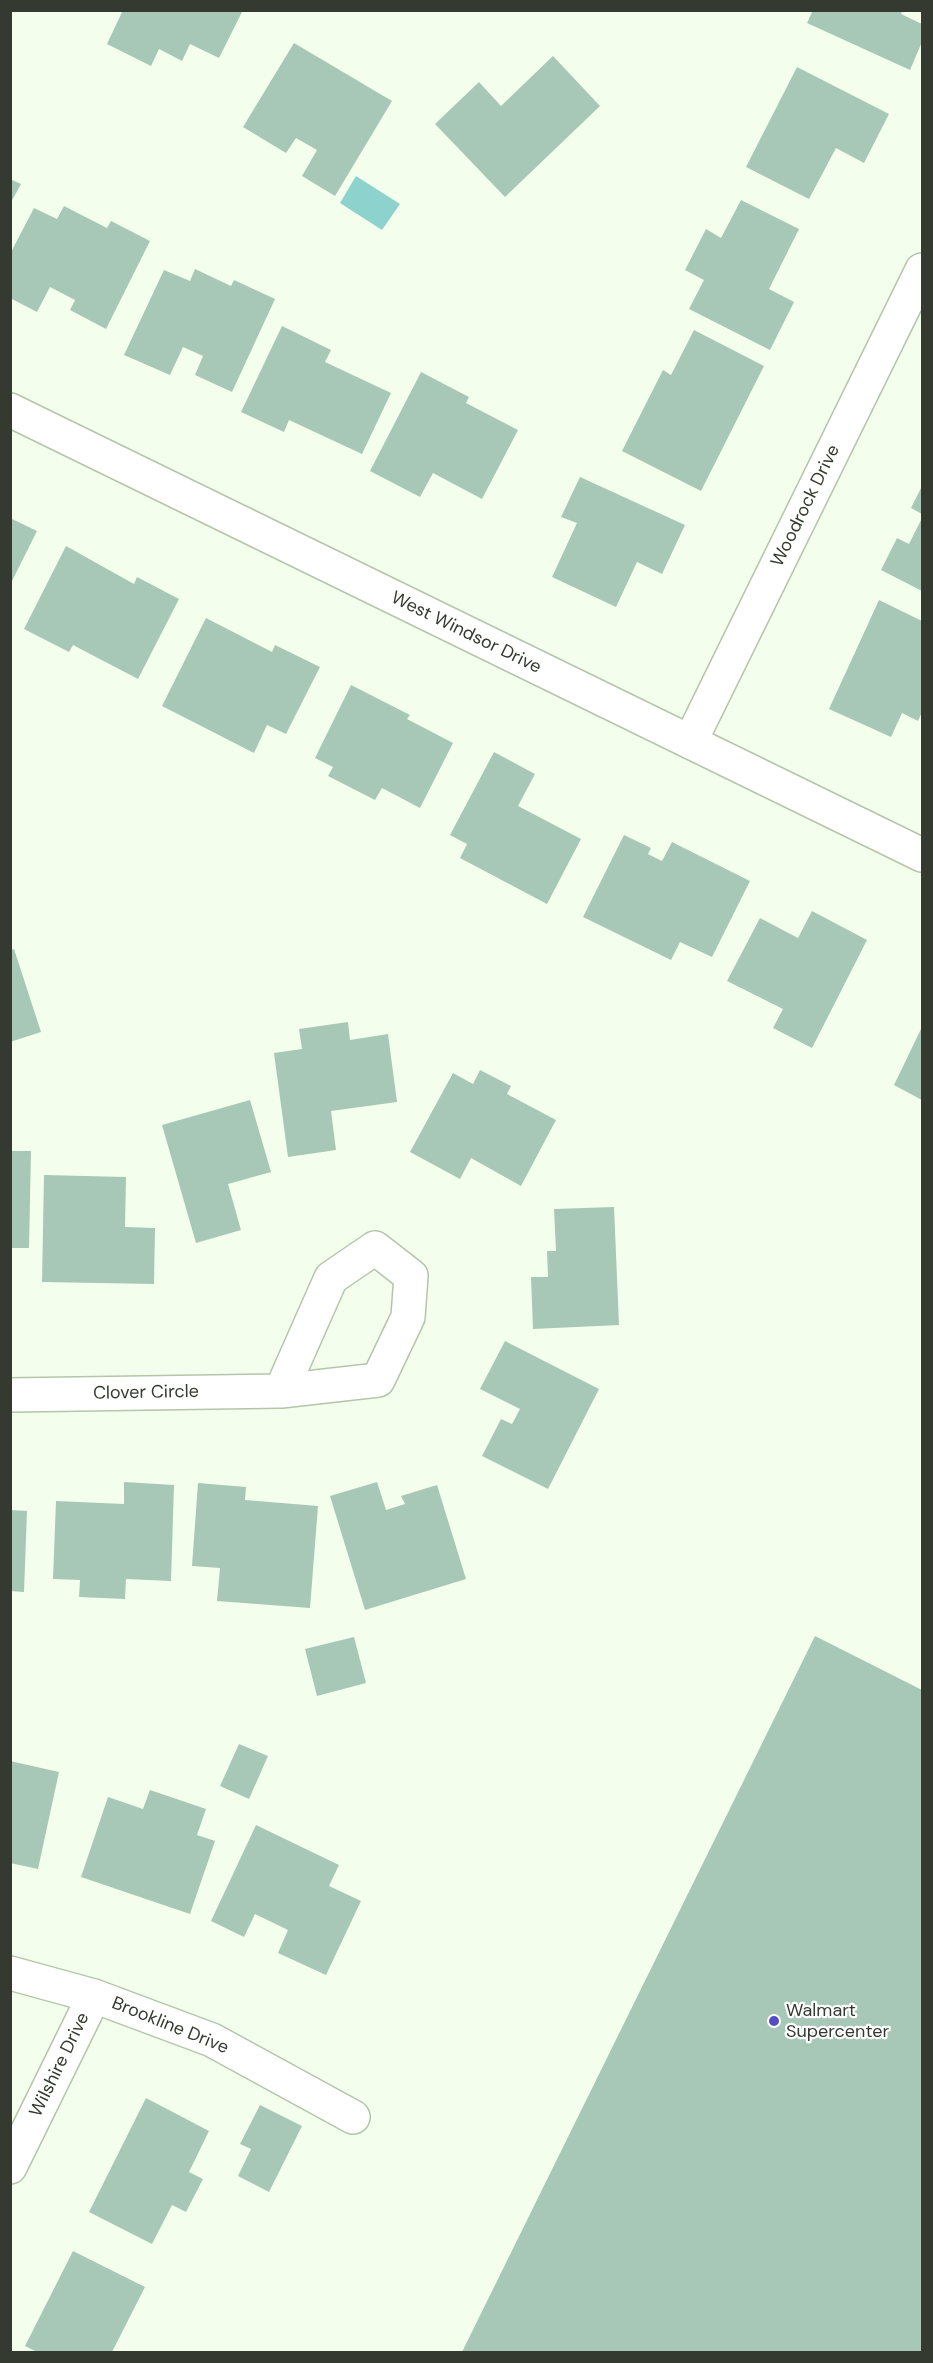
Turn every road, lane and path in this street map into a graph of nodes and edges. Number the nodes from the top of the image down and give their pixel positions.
1 (922, 270) edge
2 (10, 410) edge
3 (690, 742) junction
4 (922, 855) edge
5 (281, 1391) junction
6 (10, 1395) edge
7 (10, 1973) edge
8 (94, 1996) junction
9 (353, 2117) dead end
10 (10, 2166) edge

1 - 3 street, Woodrock Drive
2 - 3 street, West Windsor Drive
3 - 4 street, West Windsor Drive
5 - 5 street, Clover Circle
5 - 6 street, Clover Circle
7 - 8 street, Brookline Drive
8 - 9 street, Brookline Drive
8 - 10 street, Wilshire Drive

